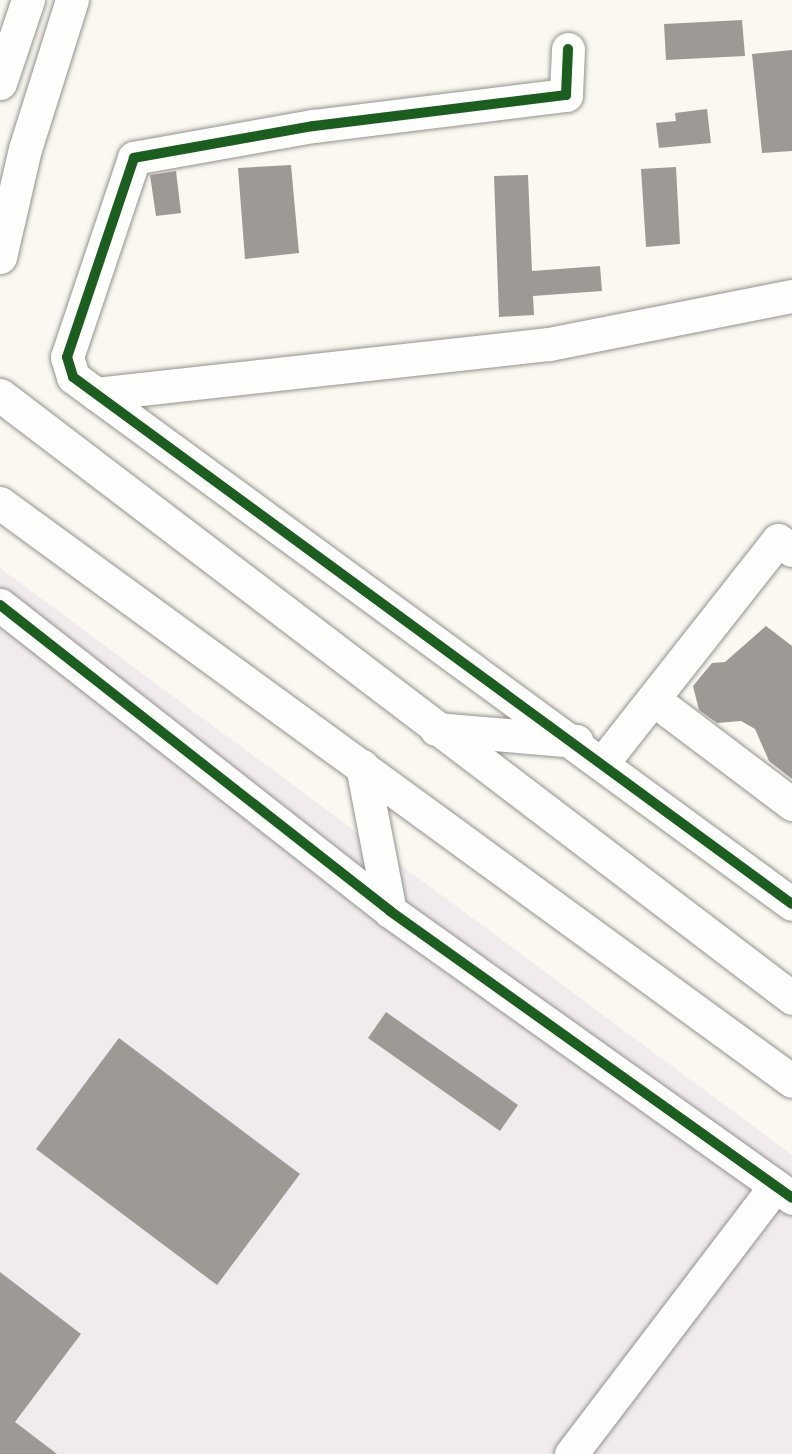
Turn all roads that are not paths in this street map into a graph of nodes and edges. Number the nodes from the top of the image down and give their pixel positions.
1 (28, 0) edge
2 (72, 0) edge
3 (568, 49) dead end
4 (0, 83) edge
5 (0, 257) edge
6 (792, 296) edge
7 (96, 394) junction
8 (0, 395) edge
9 (0, 503) edge
10 (792, 550) edge
11 (0, 605) edge
12 (653, 699) junction
13 (436, 729) junction
14 (578, 741) junction
15 (604, 761) junction
16 (362, 766) junction
17 (792, 804) edge
18 (792, 904) edge
19 (390, 911) junction
20 (730, 952) junction
21 (792, 976) edge
22 (792, 998) edge
23 (792, 1082) edge
24 (783, 1192) edge
25 (571, 1454) edge

1 - 4 street
2 - 5 street
3 - 7 street
6 - 7 street
7 - 14 street
8 - 13 street
9 - 16 street
10 - 12 street
11 - 19 street
12 - 15 street
12 - 17 street
13 - 14 street
13 - 20 street
14 - 15 street
15 - 18 street
16 - 19 street
16 - 23 street
19 - 24 street
20 - 21 street
20 - 22 street
24 - 25 street

